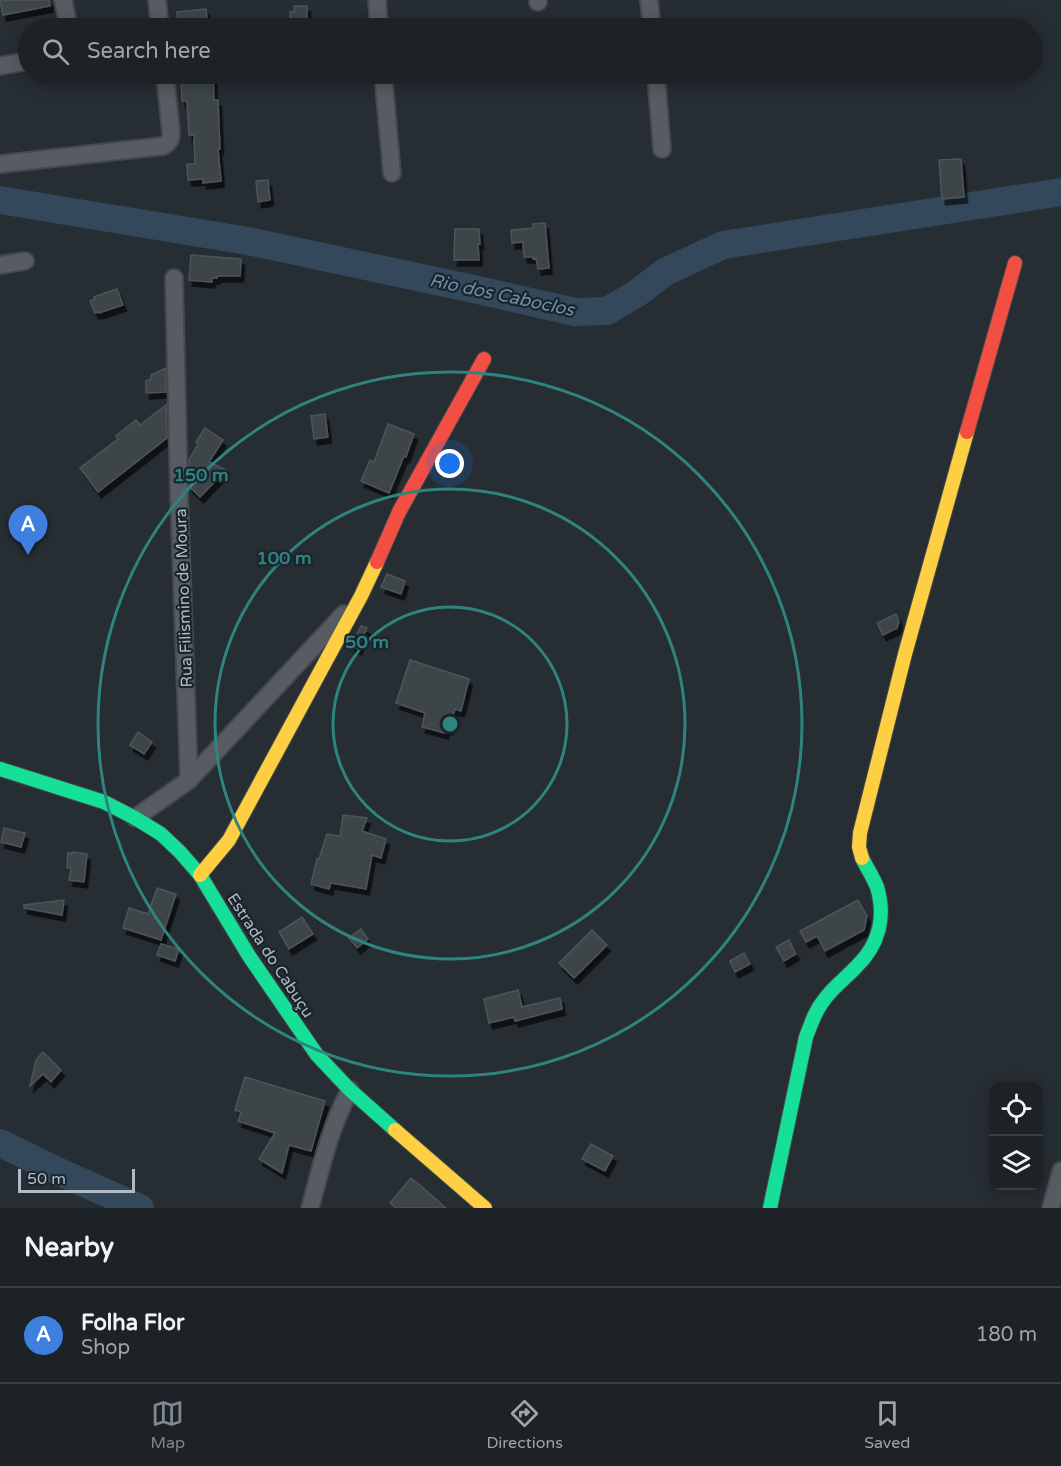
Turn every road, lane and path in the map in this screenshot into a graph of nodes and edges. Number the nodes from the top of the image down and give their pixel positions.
1 (63, 0) edge
2 (157, 0) edge
3 (377, 0) edge
4 (649, 0) edge
5 (67, 18) edge
6 (159, 18) edge
7 (378, 18) edge
8 (651, 18) edge
9 (18, 63) edge
10 (0, 66) edge
11 (166, 84) edge
12 (384, 84) edge
13 (657, 84) edge
14 (662, 149) dead end
15 (0, 164) edge
16 (392, 174) dead end
17 (25, 261) dead end
18 (1015, 263) dead end
19 (0, 265) edge
20 (174, 278) dead end
21 (484, 359) dead end
22 (361, 596) junction
23 (0, 769) edge
24 (189, 780) junction
25 (135, 818) junction
26 (200, 875) junction
27 (350, 1090) junction
28 (1061, 1171) edge
29 (310, 1208) edge
30 (485, 1208) edge
31 (770, 1208) edge
32 (1051, 1208) edge

1 - 5 street
2 - 6 street
3 - 7 street
4 - 8 street
9 - 10 street
11 - 15 street
12 - 16 street
13 - 14 street
17 - 19 street
18 - 31 street
20 - 24 street, Rua Filismino de Moura
21 - 22 street
22 - 24 street
22 - 26 street
23 - 25 street, Estrada do Cabuçu
24 - 25 street
25 - 26 street, Estrada do Cabuçu
26 - 27 street, Estrada do Cabuçu
27 - 29 street
27 - 30 street, Estrada do Cabuçu
28 - 32 street

